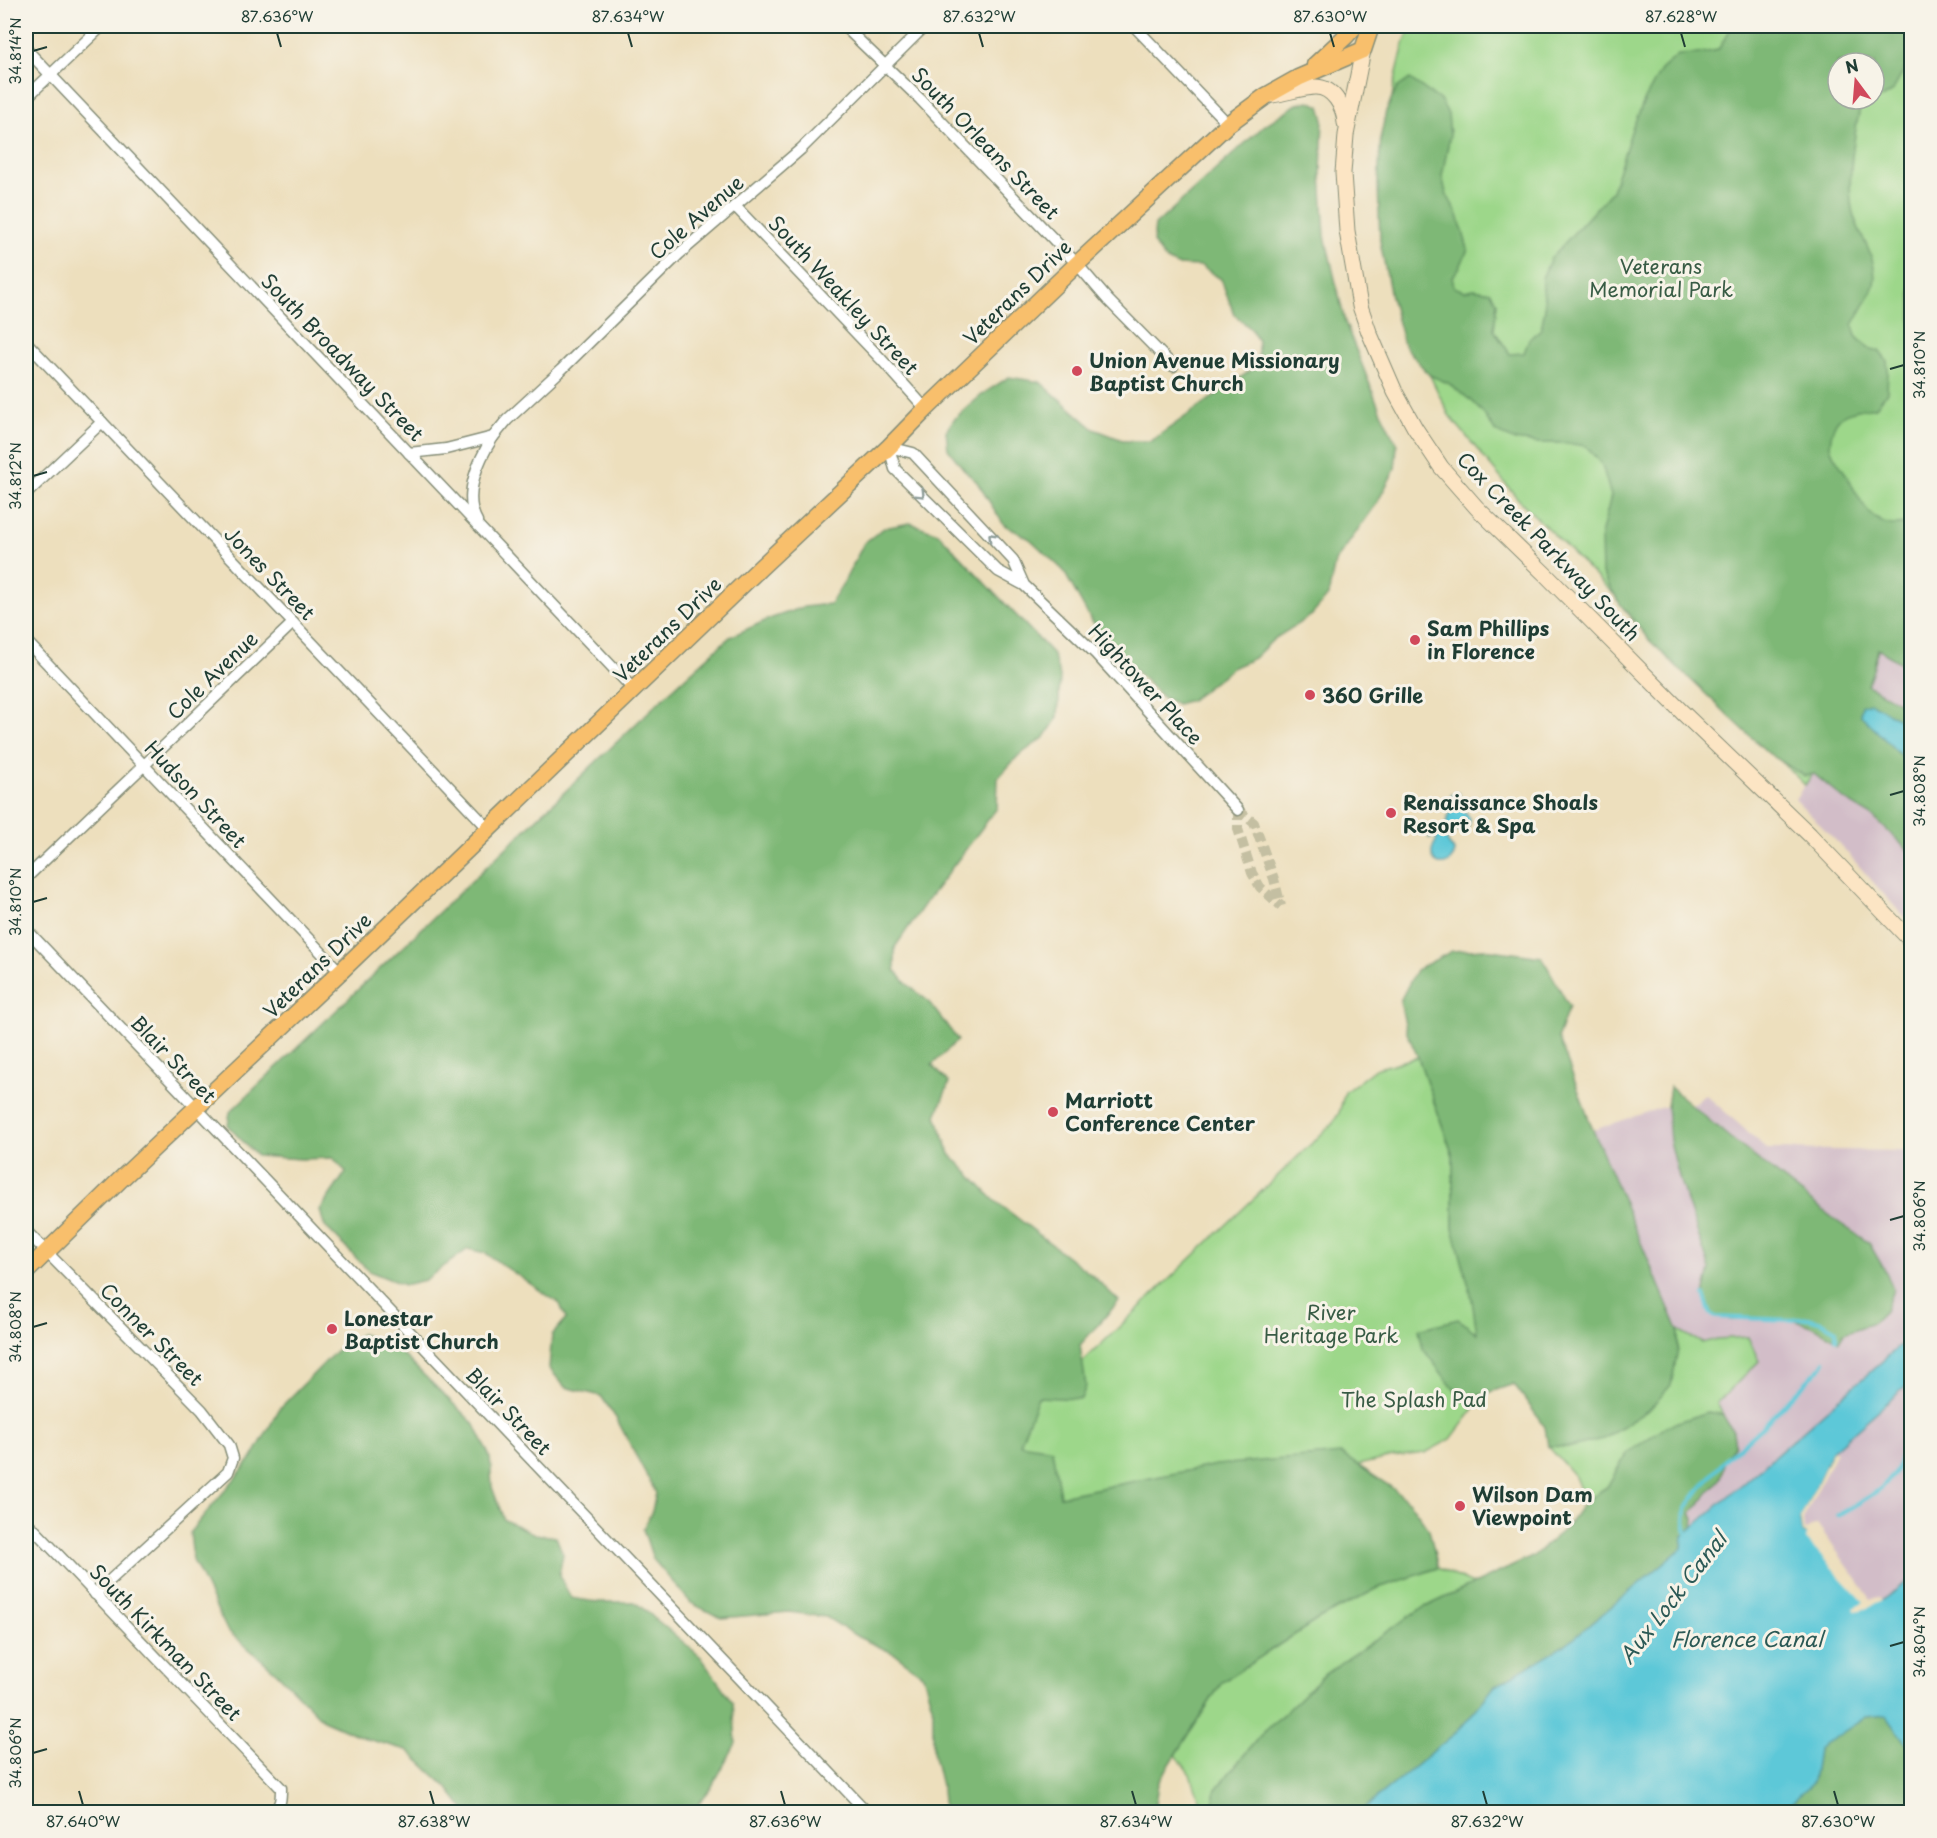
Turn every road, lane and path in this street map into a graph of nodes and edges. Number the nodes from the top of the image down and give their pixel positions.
1 (102, 26) edge
2 (844, 26) edge
3 (925, 26) edge
4 (1134, 26) edge
5 (1355, 26) edge
6 (1371, 26) edge
7 (26, 49) edge
8 (1363, 50) junction
9 (886, 65) junction
10 (50, 75) junction
11 (1298, 78) junction
12 (1266, 96) junction
13 (26, 98) edge
14 (1228, 124) junction
15 (1346, 135) junction
16 (735, 206) junction
17 (1077, 264) junction
18 (26, 342) edge
19 (1173, 366) dead end
20 (926, 409) junction
21 (102, 422) junction
22 (493, 437) junction
23 (889, 447) junction
24 (410, 453) junction
25 (26, 494) edge
26 (483, 531) junction
27 (1024, 585) junction
28 (293, 622) junction
29 (26, 641) edge
30 (634, 690) junction
31 (144, 765) junction
32 (1238, 810) tunnel mouth
33 (489, 829) junction
34 (26, 878) edge
35 (26, 929) edge
36 (1911, 942) edge
37 (340, 972) junction
38 (196, 1108) junction
39 (26, 1231) edge
40 (46, 1252) junction
41 (26, 1272) edge
42 (26, 1521) edge
43 (95, 1594) junction
44 (274, 1812) edge
45 (867, 1812) edge

1 - 10 street
2 - 9 street, South Orleans Street
3 - 9 street, Cole Avenue
4 - 14 street
5 - 11 main road
6 - 8 main road
7 - 10 street, South Broadway Street
8 - 11 main road, Veterans Drive
8 - 15 main road, Cox Creek Parkway South
9 - 16 street, Cole Avenue
9 - 17 street, South Orleans Street
10 - 13 street
10 - 24 street, South Broadway Street
11 - 12 main road, Veterans Drive
12 - 14 main road, Veterans Drive
12 - 15 main road
14 - 17 main road, Veterans Drive
15 - 36 main road, Cox Creek Parkway South
16 - 20 street, South Weakley Street
16 - 22 street, Cole Avenue
17 - 19 street, South Orleans Street
17 - 20 main road, Veterans Drive
18 - 21 street, Jones Street
20 - 23 main road, Veterans Drive
21 - 25 street
21 - 28 street, Jones Street
22 - 24 street
22 - 26 street, Cole Avenue
23 -> 27 street, Hightower Place
27 -> 23 street, Hightower Place
23 - 30 main road, Veterans Drive
24 - 26 street, South Broadway Street
26 - 30 street, South Broadway Street
27 - 32 street, Hightower Place
28 - 31 street, Cole Avenue
28 - 33 street, Jones Street
29 - 31 street, Hudson Street
30 - 33 main road, Veterans Drive
31 - 34 street, Cole Avenue
31 - 37 street, Hudson Street
33 - 37 main road, Veterans Drive
35 - 38 street, Blair Street
37 - 38 main road, Veterans Drive
38 - 40 main road, Veterans Drive
38 - 45 street, Blair Street
39 - 40 street, Conner Street
40 - 41 main road, Veterans Drive
40 - 43 street, Conner Street
42 - 43 street, South Kirkman Street
43 - 44 street, South Kirkman Street

